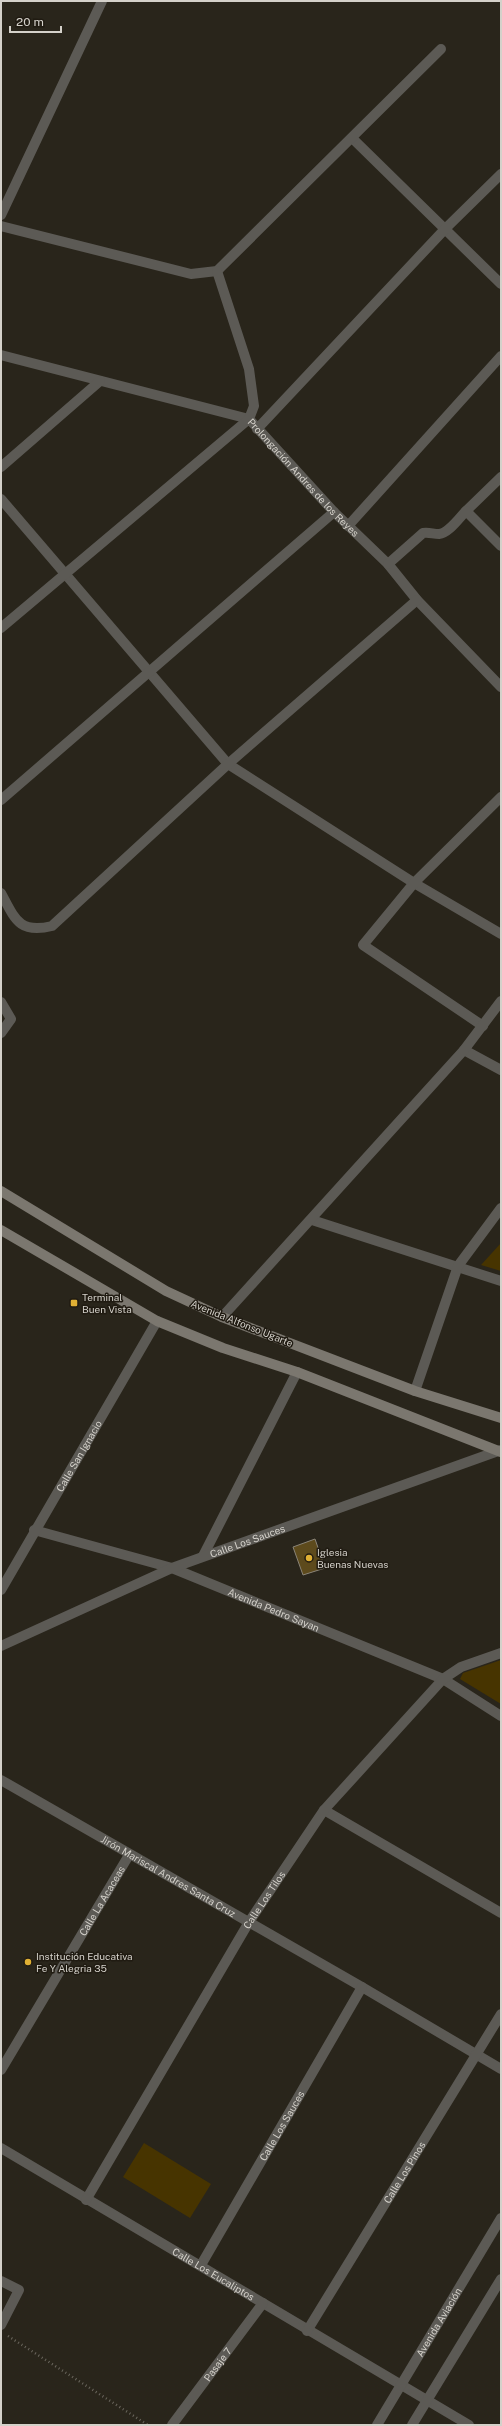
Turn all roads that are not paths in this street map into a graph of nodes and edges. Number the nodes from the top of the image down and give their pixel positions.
1 (102, 1) edge
2 (441, 49) dead end
3 (352, 138) junction
4 (501, 174) edge
5 (1, 215) edge
6 (445, 229) junction
7 (2, 230) edge
8 (217, 271) junction
9 (501, 284) edge
10 (1, 355) edge
11 (501, 356) edge
12 (100, 381) junction
13 (249, 420) junction
14 (257, 429) junction
15 (1, 467) edge
16 (501, 477) edge
17 (1, 499) edge
18 (334, 512) junction
19 (466, 512) junction
20 (348, 526) junction
21 (501, 546) edge
22 (388, 564) junction
23 (65, 574) junction
24 (417, 600) junction
25 (1, 628) edge
26 (151, 672) junction
27 (501, 687) edge
28 (228, 764) junction
29 (501, 797) edge
30 (1, 800) edge
31 (414, 883) junction
32 (1, 893) edge
33 (501, 934) edge
34 (501, 1001) edge
35 (1, 1002) edge
36 (484, 1026) junction
37 (1, 1033) edge
38 (464, 1050) junction
39 (501, 1070) edge
40 (1, 1191) edge
41 (501, 1208) edge
42 (312, 1220) junction
43 (2, 1234) edge
44 (458, 1266) junction
45 (501, 1281) edge
46 (222, 1317) junction
47 (157, 1321) junction
48 (297, 1372) junction
49 (415, 1391) junction
50 (501, 1418) edge
51 (500, 1451) edge
52 (34, 1530) junction
53 (203, 1556) junction
54 (172, 1568) junction
55 (1, 1590) edge
56 (1, 1646) edge
57 (501, 1653) edge
58 (443, 1679) junction
59 (501, 1716) edge
60 (1, 1780) edge
61 (324, 1810) junction
62 (129, 1855) junction
63 (501, 1913) edge
64 (249, 1922) junction
65 (362, 1987) junction
66 (501, 2014) edge
67 (476, 2054) junction
68 (501, 2069) edge
69 (1, 2070) edge
70 (1, 2148) edge
71 (86, 2200) junction
72 (501, 2218) edge
73 (201, 2265) junction
74 (501, 2279) edge
75 (1, 2281) edge
76 (263, 2303) junction
77 (1, 2325) edge
78 (307, 2330) junction
79 (401, 2384) junction
80 (425, 2400) junction
81 (172, 2425) edge
82 (377, 2425) edge
83 (412, 2425) edge
84 (469, 2425) edge

1 - 5 street
2 - 3 street
3 - 6 street
3 - 8 street
4 - 6 street
6 - 9 street
6 - 14 street
7 - 8 street
8 - 13 street
10 - 12 street, Prolongación Andres de los Reyes
11 - 20 street
12 - 13 street, Prolongación Andres de los Reyes
12 - 15 street
13 - 14 street, Prolongación Andres de los Reyes
13 - 23 street
14 - 18 street, Prolongación Andres de los Reyes
16 - 19 street
17 - 23 street
18 - 20 street, Prolongación Andres de los Reyes
18 - 26 street
19 - 21 street
19 - 22 street
20 - 22 street, Prolongación Andres de los Reyes
22 - 24 street, Prolongación Andres de los Reyes
23 - 25 street
23 - 26 street
24 - 27 street, Prolongación Andres de los Reyes
24 - 28 street
26 - 28 street
26 - 30 street
28 - 31 street
28 - 32 street
29 - 31 street
31 - 33 street
31 - 36 street
34 - 36 street
35 - 37 street
36 - 38 street
38 - 39 street
38 - 42 street
40 - 46 main road, Avenida Alfonso Ugarte
41 - 44 street
42 - 44 street
42 - 46 street
43 - 47 main road
44 - 45 street
44 - 49 street
46 - 49 main road, Avenida Alfonso Ugarte
47 - 48 main road
47 - 52 street, Calle San Ignacio
48 - 51 main road
48 - 53 street
49 - 50 main road, Avenida Alfonso Ugarte
51 - 53 street, Calle Los Sauces
52 - 54 street, Avenida Pedro Sayan
52 - 55 street, Calle San Ignacio
53 - 54 street, Calle Los Sauces
54 - 56 street, Calle Los Sauces
54 - 58 street, Avenida Pedro Sayan
57 - 58 street, Calle Los Tilos
58 - 59 street, Avenida Pedro Sayan
58 - 61 street, Calle Los Tilos
60 - 62 street, Jirón Mariscal Andres Santa Cruz
61 - 63 street
61 - 64 street, Calle Los Tilos
62 - 64 street, Jirón Mariscal Andres Santa Cruz
62 - 69 street, Calle La Acaceas
64 - 65 street, Jirón Mariscal Andres Santa Cruz
64 - 71 street, Calle Los Tilos
65 - 67 street, Jirón Mariscal Andres Santa Cruz
65 - 73 street, Calle Los Sauces
66 - 67 street, Calle Los Pinos
67 - 68 street, Jirón Mariscal Andres Santa Cruz
67 - 78 street, Calle Los Pinos
70 - 71 street, Calle Los Eucaliptos
71 - 73 street, Calle Los Eucaliptos
72 - 79 street, Avenida Aviación
73 - 76 street, Calle Los Eucaliptos
74 - 80 street
75 - 77 street
76 - 78 street, Calle Los Eucaliptos
76 - 81 street, Pasaje 7
78 - 79 street, Calle Los Eucaliptos
79 - 80 street, Calle Los Eucaliptos
79 - 82 street, Avenida Aviación
80 - 83 street
80 - 84 street, Calle Los Eucaliptos

